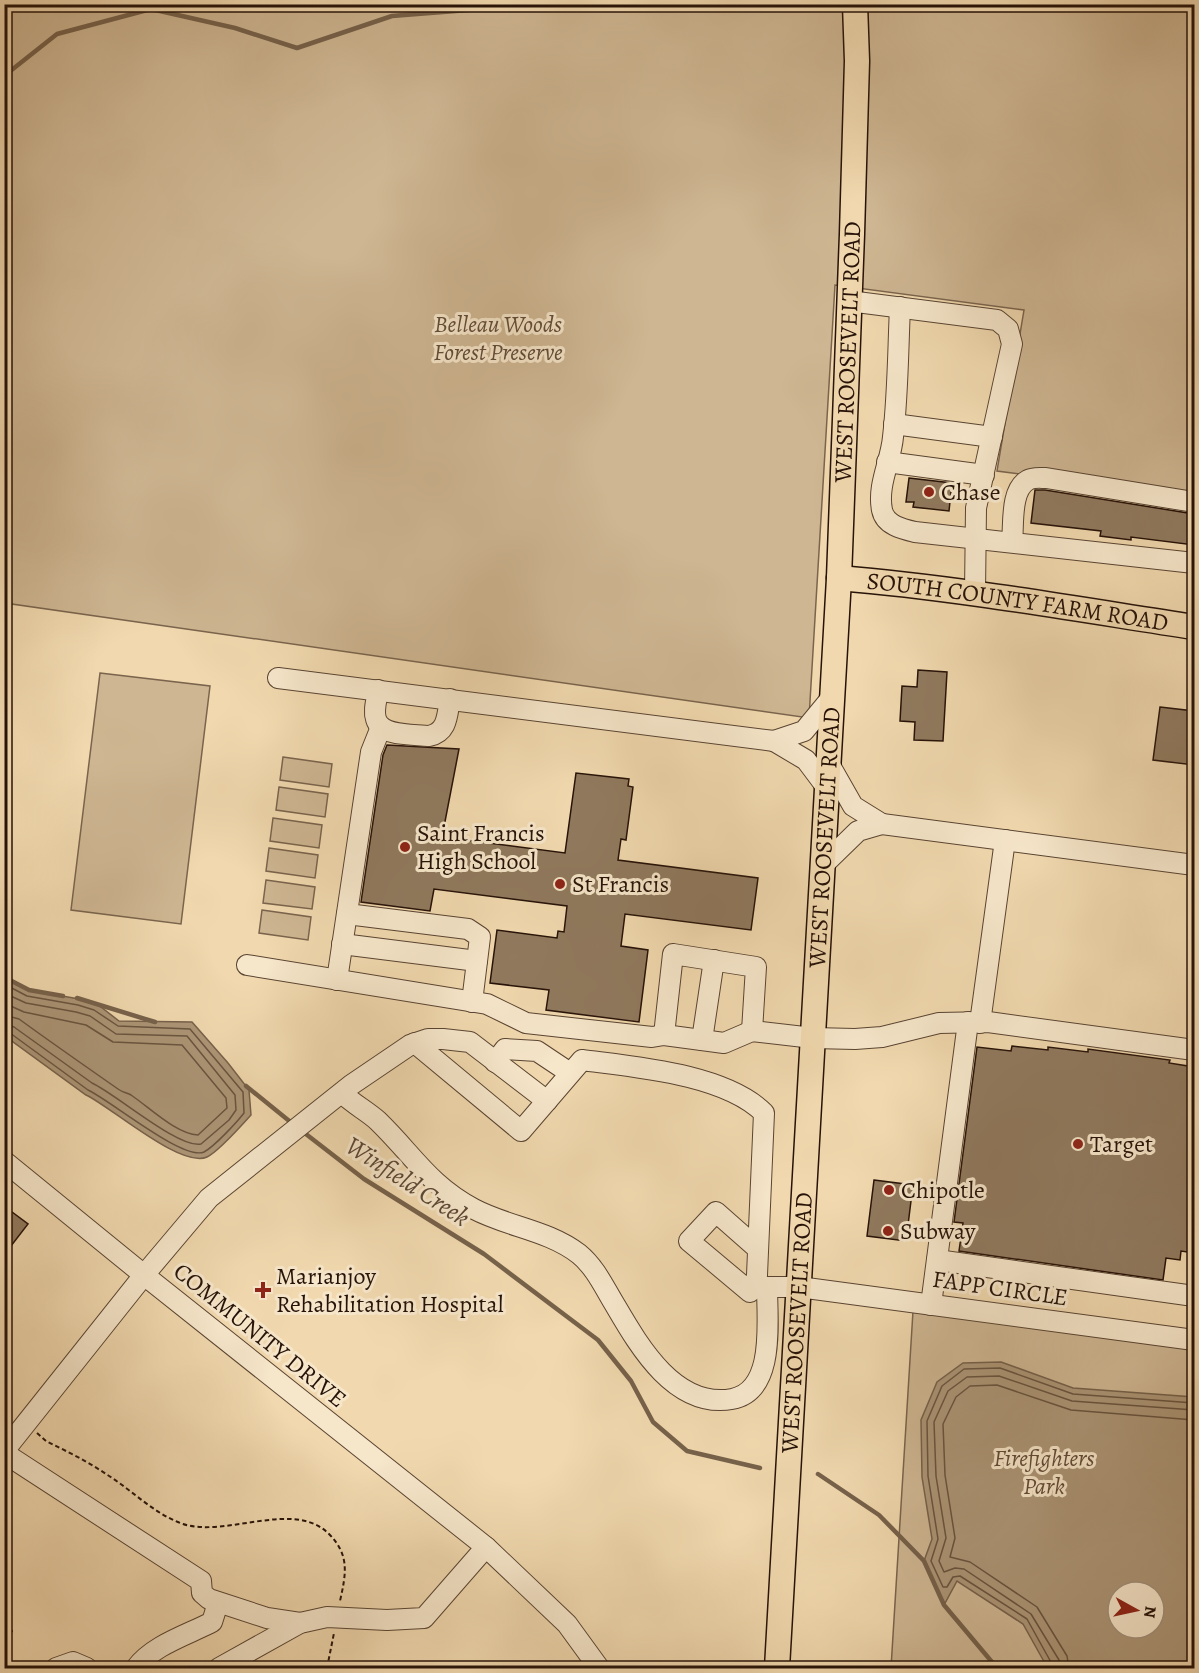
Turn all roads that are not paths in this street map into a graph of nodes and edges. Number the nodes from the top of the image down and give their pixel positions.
1 (855, 4) edge
2 (849, 301) junction
3 (900, 307) junction
4 (894, 424) junction
5 (992, 437) junction
6 (887, 462) junction
7 (984, 475) junction
8 (1194, 502) edge
9 (976, 537) junction
10 (1012, 542) junction
11 (1194, 563) edge
12 (839, 578) junction
13 (975, 593) junction
14 (1194, 627) edge
15 (278, 678) dead end
16 (378, 690) junction
17 (832, 697) junction
18 (450, 699) junction
19 (381, 727) junction
20 (774, 741) junction
21 (828, 762) junction
22 (827, 788) junction
23 (882, 824) junction
24 (1005, 840) junction
25 (1194, 865) edge
26 (822, 866) junction
27 (347, 914) junction
28 (342, 944) junction
29 (714, 960) junction
30 (477, 962) junction
31 (247, 965) dead end
32 (337, 980) junction
33 (472, 1002) junction
34 (974, 1023) junction
35 (752, 1031) junction
36 (664, 1035) junction
37 (813, 1038) junction
38 (702, 1040) junction
39 (415, 1044) junction
40 (1194, 1050) edge
41 (495, 1062) junction
42 (570, 1073) junction
43 (342, 1093) junction
44 (547, 1101) junction
45 (4, 1161) edge
46 (758, 1250) junction
47 (937, 1260) junction
48 (144, 1275) junction
49 (761, 1287) junction
50 (799, 1287) junction
51 (1194, 1296) edge
52 (931, 1305) junction
53 (1194, 1340) edge
54 (4, 1452) edge
55 (486, 1547) junction
56 (218, 1603) junction
57 (300, 1623) junction
58 (56, 1668) edge
59 (87, 1668) edge
60 (136, 1668) edge
61 (219, 1668) edge
62 (599, 1668) edge
63 (777, 1668) edge

1 - 2 main road, WEST ROOSEVELT ROAD
2 - 3 street
2 - 12 main road, WEST ROOSEVELT ROAD
3 - 4 street
3 - 5 street
4 - 5 street
4 - 6 street
5 - 7 street
6 - 7 street
6 - 9 street
7 - 9 street
8 - 10 street
9 - 10 street
9 - 13 street
10 - 11 street
12 - 13 main road, SOUTH COUNTY FARM ROAD
12 - 17 main road, WEST ROOSEVELT ROAD
13 - 14 main road, SOUTH COUNTY FARM ROAD
15 - 16 street
16 - 18 street
16 - 19 street
17 - 20 street
17 - 21 main road, WEST ROOSEVELT ROAD
18 - 19 street
18 - 20 street
19 - 27 street
20 - 22 street
21 - 22 main road, WEST ROOSEVELT ROAD
21 - 23 street
22 - 26 main road, WEST ROOSEVELT ROAD
23 - 24 street
23 - 26 street
24 - 25 street
24 - 34 street
26 - 37 main road, WEST ROOSEVELT ROAD
27 - 28 street
27 - 30 street
28 - 30 street
28 - 32 street
29 - 35 street
29 - 36 street
29 - 38 street
30 - 33 street
31 - 32 street
32 - 33 street
33 - 36 street
34 - 37 street
34 - 40 street
34 - 47 street
35 - 37 street
35 - 38 street
36 - 38 street
37 - 50 main road, WEST ROOSEVELT ROAD
39 - 41 street
39 - 43 street
39 - 44 street
41 - 42 street
41 - 44 street
42 - 44 street
42 - 46 street
43 - 48 street
43 - 49 street
45 - 48 street, COMMUNITY DRIVE
46 - 49 street
46 - 49 street
47 - 51 street
47 - 52 street
48 - 54 street
48 - 55 street, COMMUNITY DRIVE
49 - 50 street, FAPP CIRCLE
50 - 52 street, FAPP CIRCLE
50 - 63 main road, WEST ROOSEVELT ROAD
52 - 53 street, FAPP CIRCLE
54 - 56 street
55 - 57 street
55 - 62 street, COMMUNITY DRIVE
56 - 57 street
56 - 60 street
57 - 61 street
58 - 59 street

